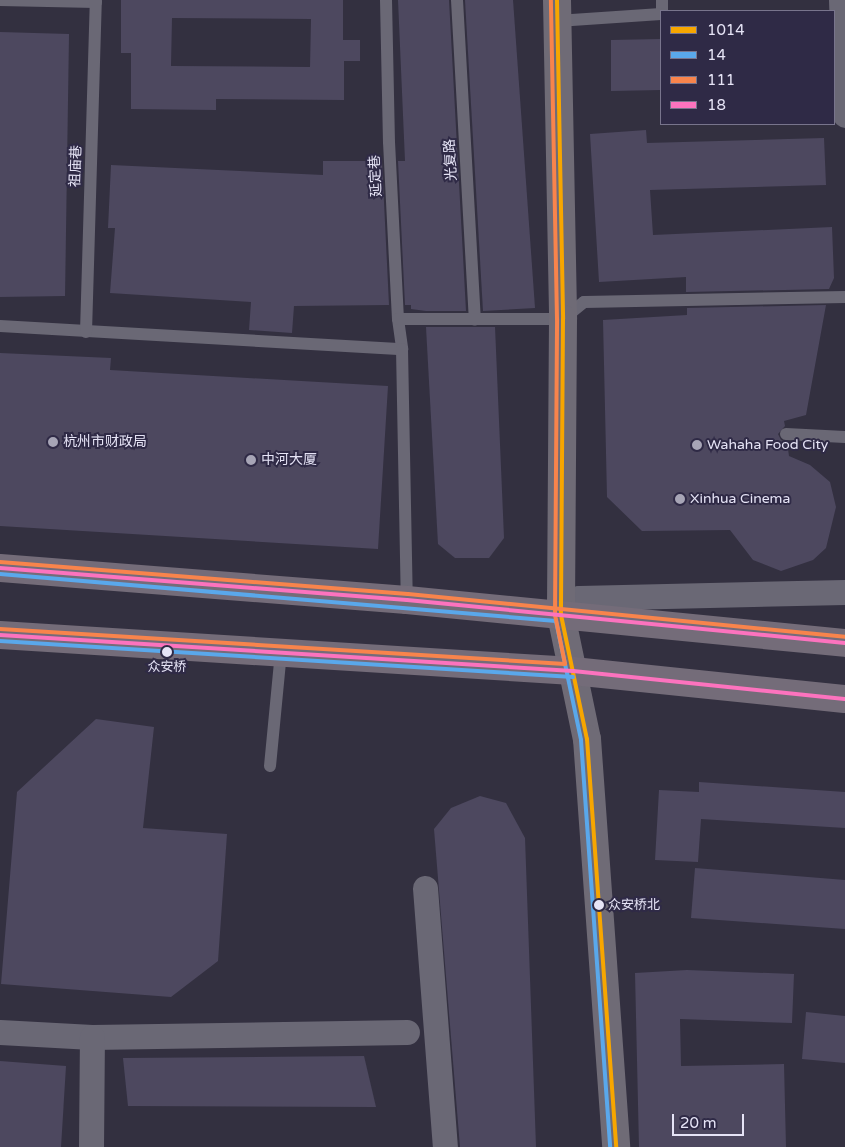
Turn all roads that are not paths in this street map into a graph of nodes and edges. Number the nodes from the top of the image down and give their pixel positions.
1 (0, 0) edge
2 (386, 0) edge
3 (457, 0) edge
4 (841, 0) edge
5 (96, 1) edge
6 (557, 10) edge
7 (660, 12) edge
8 (845, 115) edge
9 (845, 297) edge
10 (398, 319) junction
11 (475, 319) junction
12 (563, 319) junction
13 (0, 326) edge
14 (86, 332) junction
15 (402, 349) junction
16 (786, 434) dead end
17 (845, 437) edge
18 (0, 568) edge
19 (845, 592) edge
20 (407, 600) junction
21 (561, 615) junction
22 (0, 635) edge
23 (845, 643) edge
24 (280, 652) junction
25 (573, 671) junction
26 (845, 699) edge
27 (270, 766) dead end
28 (425, 888) dead end
29 (0, 1032) edge
30 (407, 1032) dead end
31 (92, 1037) junction
32 (91, 1147) edge
33 (445, 1147) edge
34 (616, 1147) edge

1 - 5 lane
2 - 10 lane, 延定巷
3 - 11 lane, 光复路
4 - 8 street
5 - 14 lane, 祖庙巷
6 - 7 lane
6 - 12 main road
9 - 12 lane
10 - 11 lane
10 - 15 lane, 延定巷
11 - 12 lane
12 - 21 main road
13 - 14 lane
14 - 15 lane
15 - 20 lane, 延定巷
16 - 17 lane
18 - 20 main road
19 - 21 street
20 - 21 main road
21 - 23 main road
21 - 25 main road
22 - 24 main road
24 - 25 main road
24 - 27 lane
25 - 26 main road
25 - 34 main road
28 - 33 street
29 - 31 street
30 - 31 street
31 - 32 street

